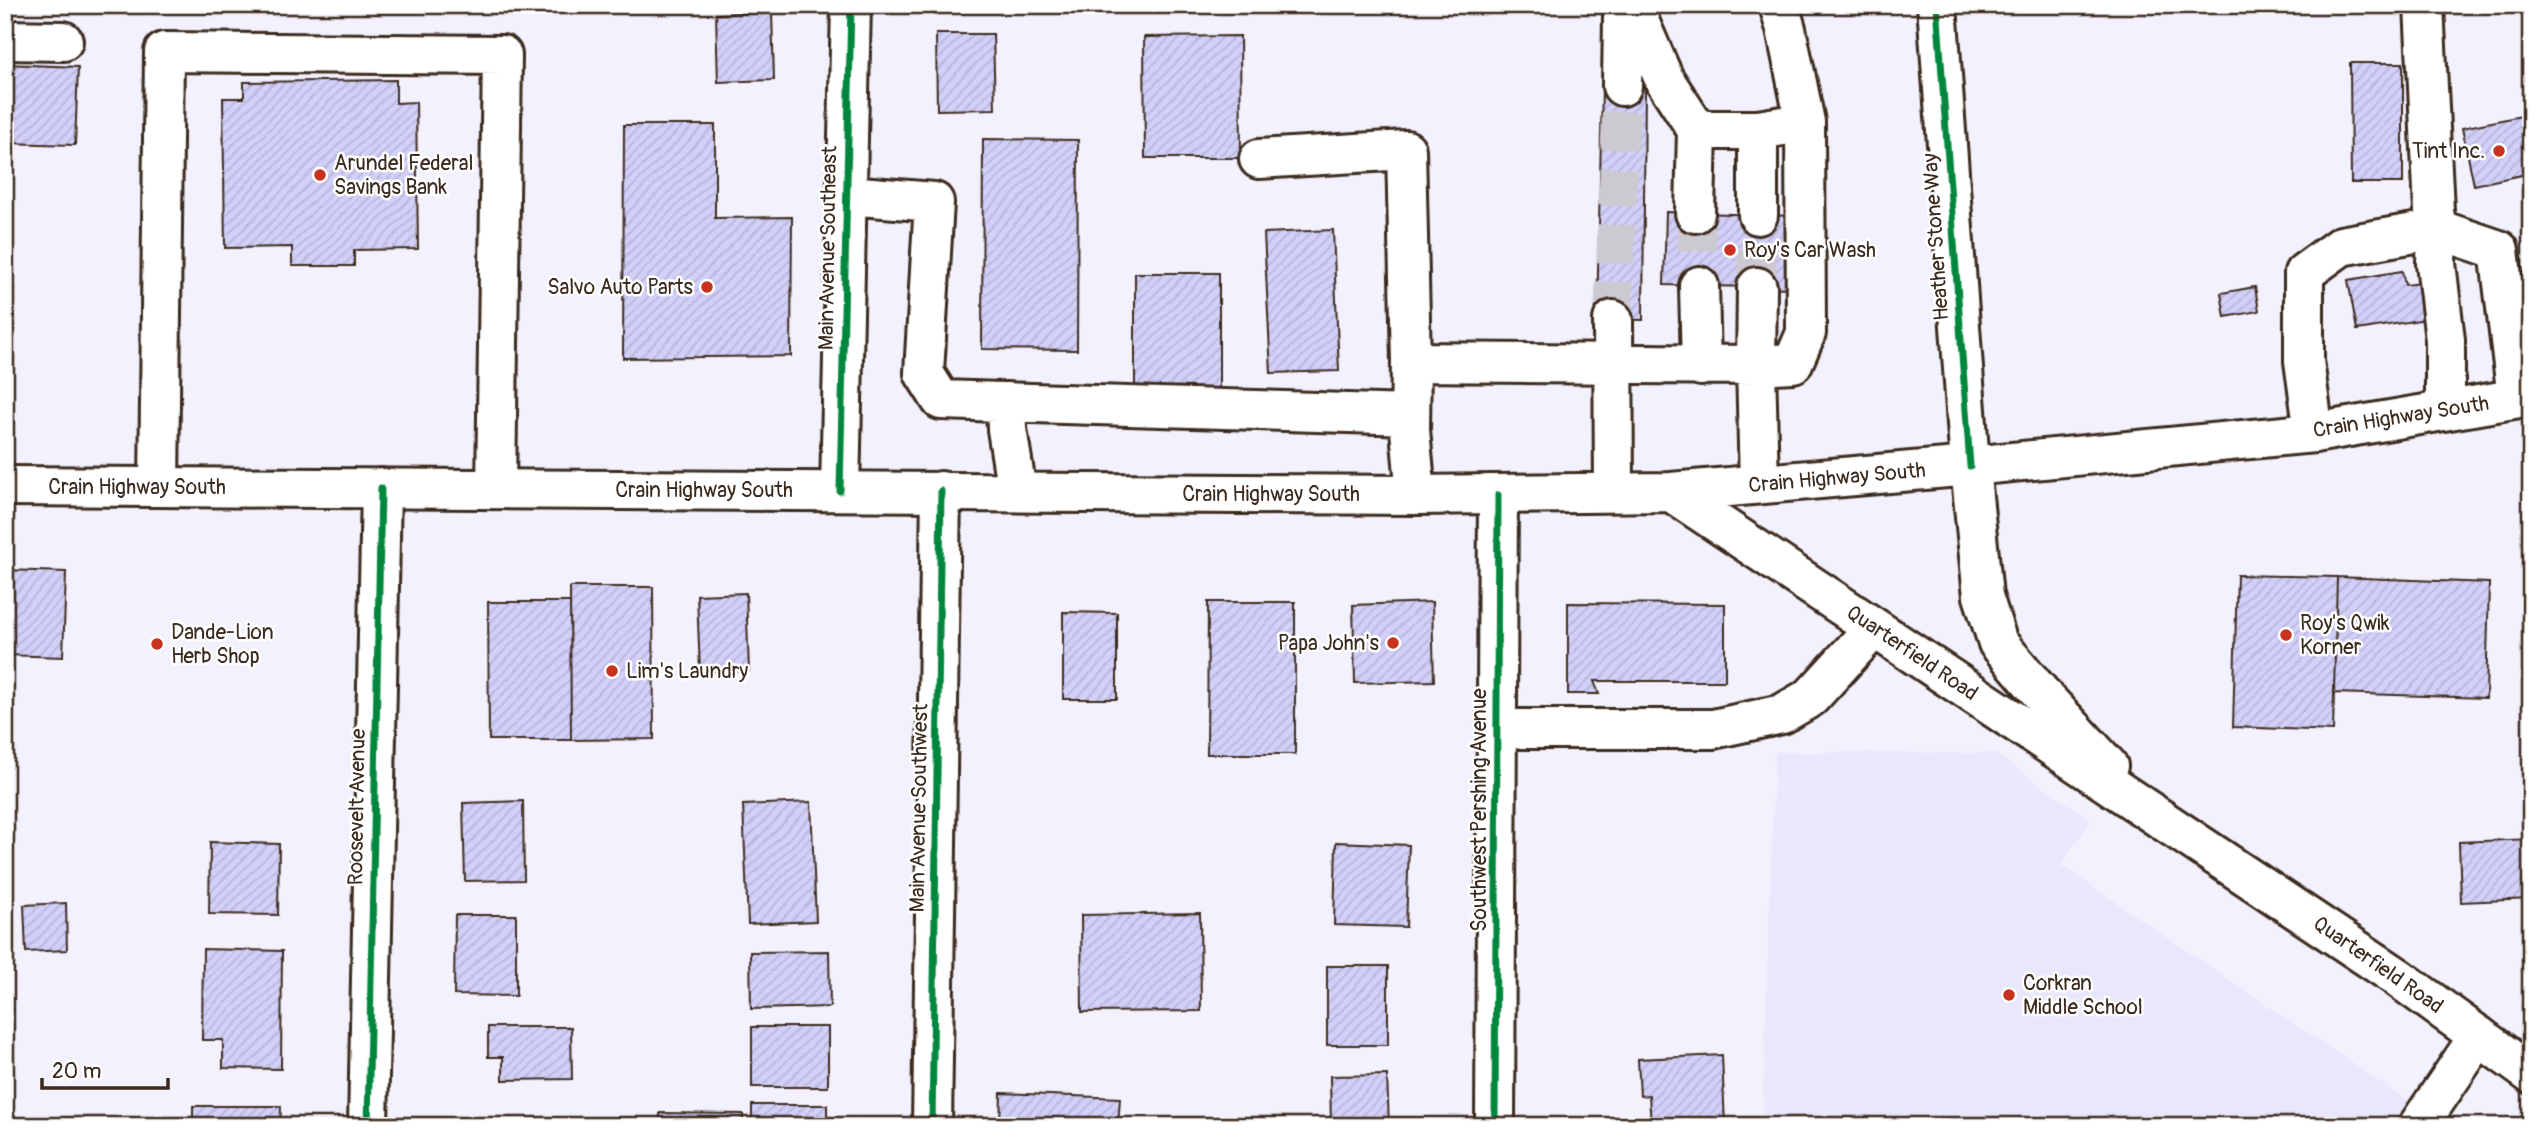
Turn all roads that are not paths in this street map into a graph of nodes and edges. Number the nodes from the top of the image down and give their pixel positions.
1 (851, 5) edge
2 (1630, 5) edge
3 (1779, 5) edge
4 (1937, 5) edge
5 (2424, 5) edge
6 (5, 40) edge
7 (63, 41) dead end
8 (1622, 86) tunnel mouth
9 (1804, 122) junction
10 (1697, 130) junction
11 (1758, 130) junction
12 (1259, 159) dead end
13 (847, 195) junction
14 (1695, 213) tunnel mouth
15 (1758, 215) tunnel mouth
16 (2437, 229) junction
17 (1699, 286) tunnel mouth
18 (1757, 287) tunnel mouth
19 (1613, 320) tunnel mouth
20 (1410, 362) junction
21 (1614, 365) junction
22 (1756, 365) junction
23 (1701, 366) junction
24 (2524, 397) edge
25 (1006, 402) junction
26 (2445, 410) junction
27 (1410, 415) junction
28 (2314, 433) junction
29 (1970, 466) junction
30 (1759, 485) junction
31 (5, 486) edge
32 (159, 487) junction
33 (381, 488) junction
34 (496, 489) junction
35 (840, 491) junction
36 (940, 491) junction
37 (1017, 492) junction
38 (1614, 492) junction
39 (1671, 492) junction
40 (1416, 495) junction
41 (1498, 495) junction
42 (1874, 628) junction
43 (1497, 729) junction
44 (2153, 814) junction
45 (2479, 1036) junction
46 (2531, 1073) edge
47 (368, 1126) edge
48 (932, 1126) edge
49 (1495, 1126) edge
50 (2418, 1126) edge

1 - 13 main road, Main Avenue Southeast
2 - 8 main road
2 - 10 main road
3 - 9 main road
4 - 29 main road, Heather Stone Way
5 - 16 main road
6 - 7 main road
9 - 11 main road
9 - 22 main road
10 - 11 main road
10 - 14 main road
11 - 15 main road
12 - 20 main road
13 - 25 main road
13 - 35 main road, Main Avenue Southeast
16 - 24 main road
16 - 26 main road
16 - 28 main road
17 - 23 main road
18 - 22 main road
19 - 21 main road
20 - 21 main road
20 - 27 main road
21 - 23 main road
21 - 38 main road
22 - 23 main road
22 - 30 main road
24 - 26 main road, Crain Highway South
25 - 27 main road
25 - 37 main road
26 - 28 main road, Crain Highway South
27 - 40 main road
28 - 29 main road, Crain Highway South
29 - 30 main road, Crain Highway South
29 - 44 main road, Quarterfield Road
30 - 39 main road, Crain Highway South
31 - 32 main road, Crain Highway South
32 - 33 main road, Crain Highway South
32 - 34 main road
33 - 34 main road, Crain Highway South
33 - 47 main road, Roosevelt Avenue
34 - 35 main road, Crain Highway South
35 - 36 main road, Crain Highway South
36 - 37 main road, Crain Highway South
36 - 48 main road, Main Avenue Southwest
37 - 40 main road, Crain Highway South
38 - 39 main road, Crain Highway South
38 - 41 main road, Crain Highway South
39 - 42 main road, Quarterfield Road
40 - 41 main road, Crain Highway South
41 - 43 main road, Southwest Pershing Avenue
42 - 43 main road
42 - 44 main road, Quarterfield Road
43 - 49 main road, Southwest Pershing Avenue
44 - 45 main road, Quarterfield Road
45 - 46 main road, Quarterfield Road
45 - 50 main road

